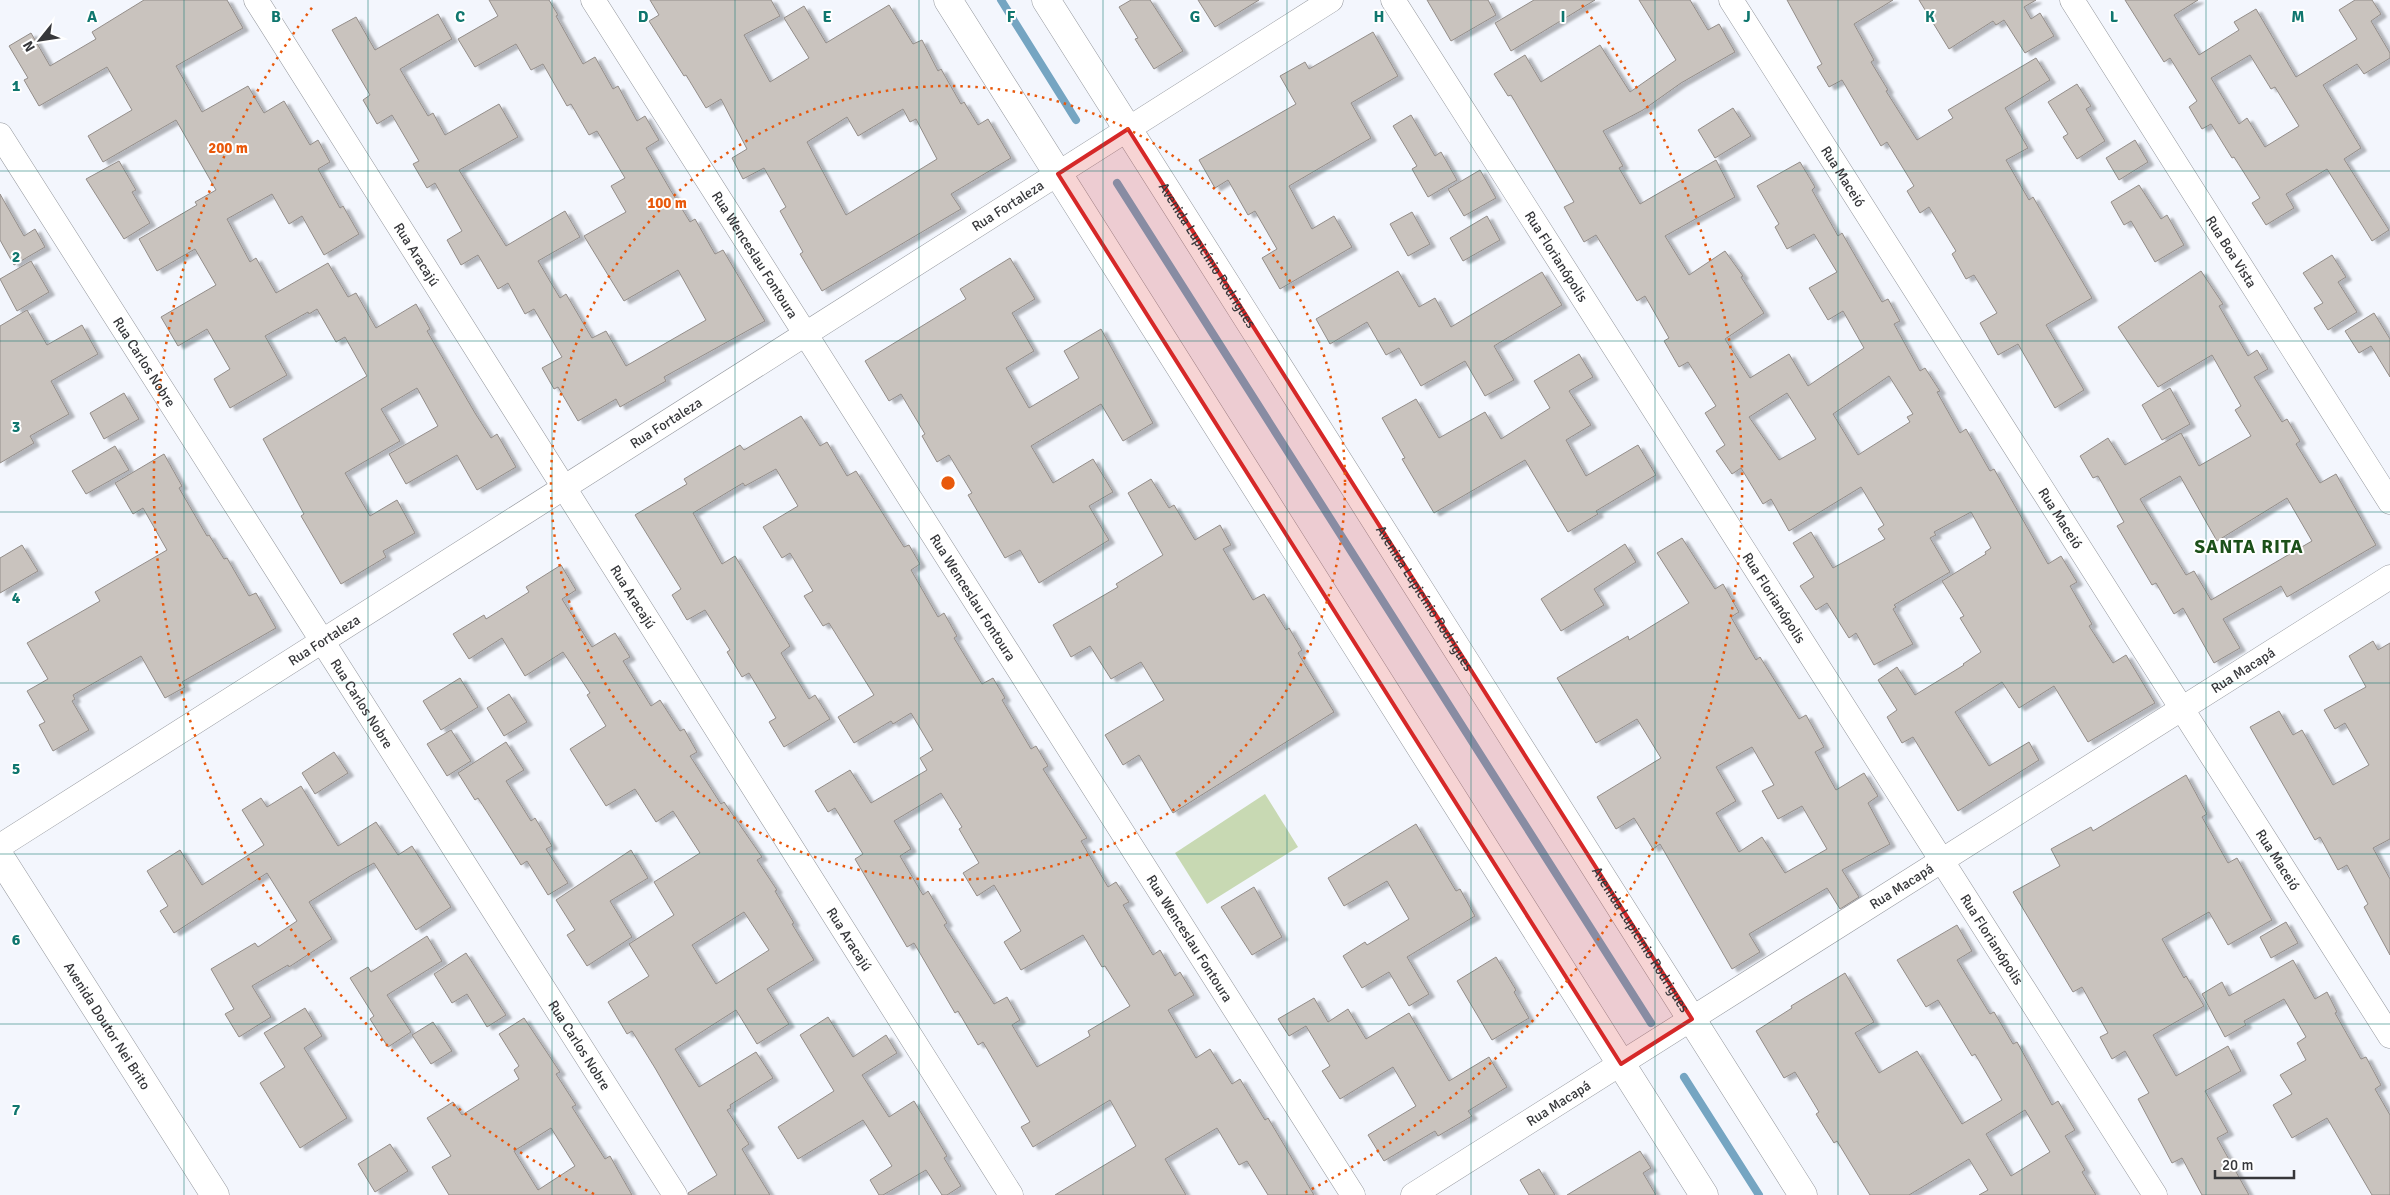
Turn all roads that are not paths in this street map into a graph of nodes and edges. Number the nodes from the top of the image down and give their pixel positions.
1 (256, 0) edge
2 (593, 0) edge
3 (948, 0) edge
4 (1046, 0) edge
5 (1331, 0) edge
6 (1393, 0) edge
7 (1731, 0) edge
8 (2072, 0) edge
9 (1128, 129) junction
10 (0, 135) edge
11 (1058, 174) junction
12 (805, 334) junction
13 (564, 488) junction
14 (2390, 502) edge
15 (2390, 577) edge
16 (323, 641) junction
17 (2182, 709) junction
18 (0, 846) edge
19 (0, 857) edge
20 (1942, 860) junction
21 (1692, 1019) junction
22 (2390, 1036) edge
23 (1621, 1064) junction
24 (215, 1195) edge
25 (675, 1195) edge
26 (1011, 1195) edge
27 (1352, 1195) edge
28 (1413, 1195) edge
29 (1704, 1195) edge
30 (1804, 1195) edge
31 (2155, 1195) edge

1 - 13 street, Rua Aracajú
2 - 12 street, Rua Wenceslau Fontoura
3 - 11 street
4 - 9 street, Avenida Lupicínio Rodrigues
5 - 9 street, Rua Fortaleza
6 - 20 street, Rua Florianópolis
7 - 17 street, Rua Maceió
8 - 14 street, Rua Boa Vista
9 - 11 street, Rua Fortaleza
9 - 21 street, Avenida Lupicínio Rodrigues
10 - 16 street, Rua Carlos Nobre
11 - 12 street, Rua Fortaleza
11 - 23 street
12 - 13 street, Rua Fortaleza
12 - 27 street, Rua Wenceslau Fontoura
13 - 16 street, Rua Fortaleza
13 - 26 street, Rua Aracajú
15 - 17 street, Rua Macapá
16 - 18 street, Rua Fortaleza
16 - 25 street, Rua Carlos Nobre
17 - 20 street, Rua Macapá
17 - 22 street, Rua Maceió
19 - 24 street, Avenida Doutor Nei Brito
20 - 21 street, Rua Macapá
20 - 31 street, Rua Florianópolis
21 - 23 street, Rua Macapá
21 - 30 street, Avenida Lupicínio Rodrigues
23 - 28 street, Rua Macapá
23 - 29 street

